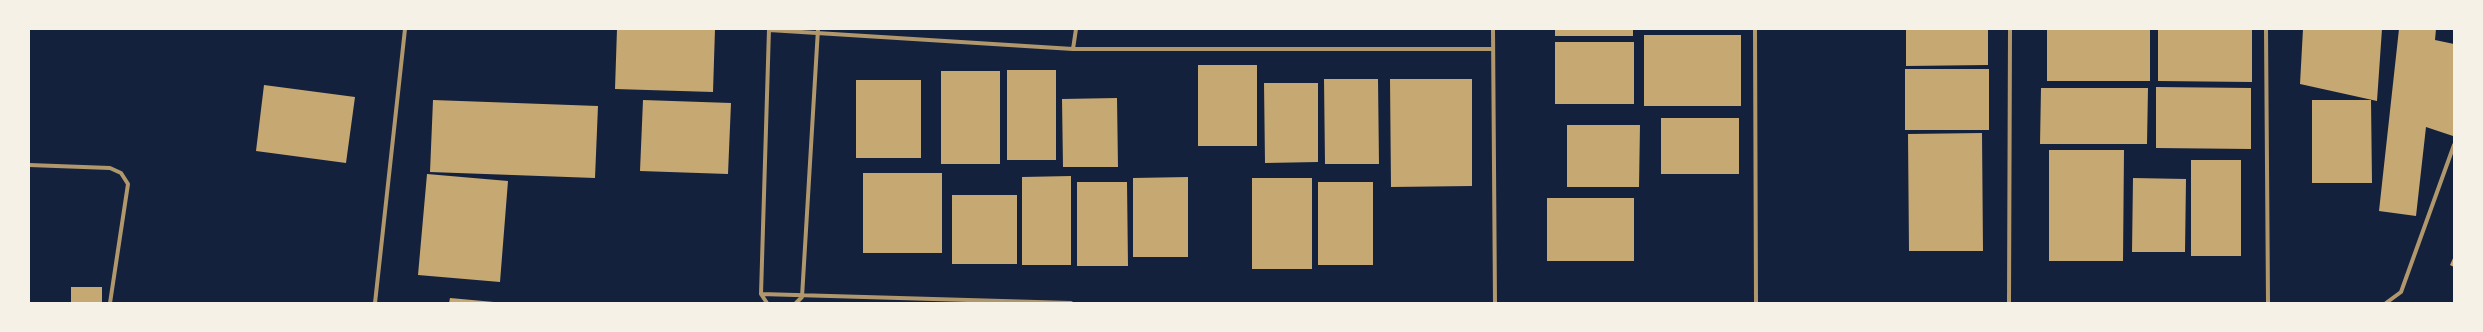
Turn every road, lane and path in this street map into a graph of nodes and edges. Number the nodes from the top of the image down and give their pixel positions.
1 (405, 29) edge
2 (769, 29) edge
3 (1076, 29) edge
4 (1493, 29) edge
5 (1755, 29) edge
6 (2010, 29) edge
7 (2266, 29) edge
8 (818, 31) edge
9 (1074, 49) junction
10 (1493, 49) junction
11 (2454, 145) edge
12 (29, 165) edge
13 (761, 294) junction
14 (802, 297) junction
15 (110, 303) edge
16 (375, 303) edge
17 (767, 303) edge
18 (796, 303) edge
19 (1071, 303) edge
20 (1495, 303) edge
21 (1756, 303) edge
22 (2009, 303) edge
23 (2268, 303) edge
24 (2386, 303) edge

1 - 16 street
2 - 8 street
2 - 13 street
3 - 9 street
4 - 10 street
5 - 21 street
6 - 22 street
7 - 23 street
8 - 9 street
8 - 14 street
9 - 10 street
10 - 20 street
11 - 24 street
12 - 15 street
13 - 14 street
13 - 17 street
14 - 18 street
14 - 19 street

